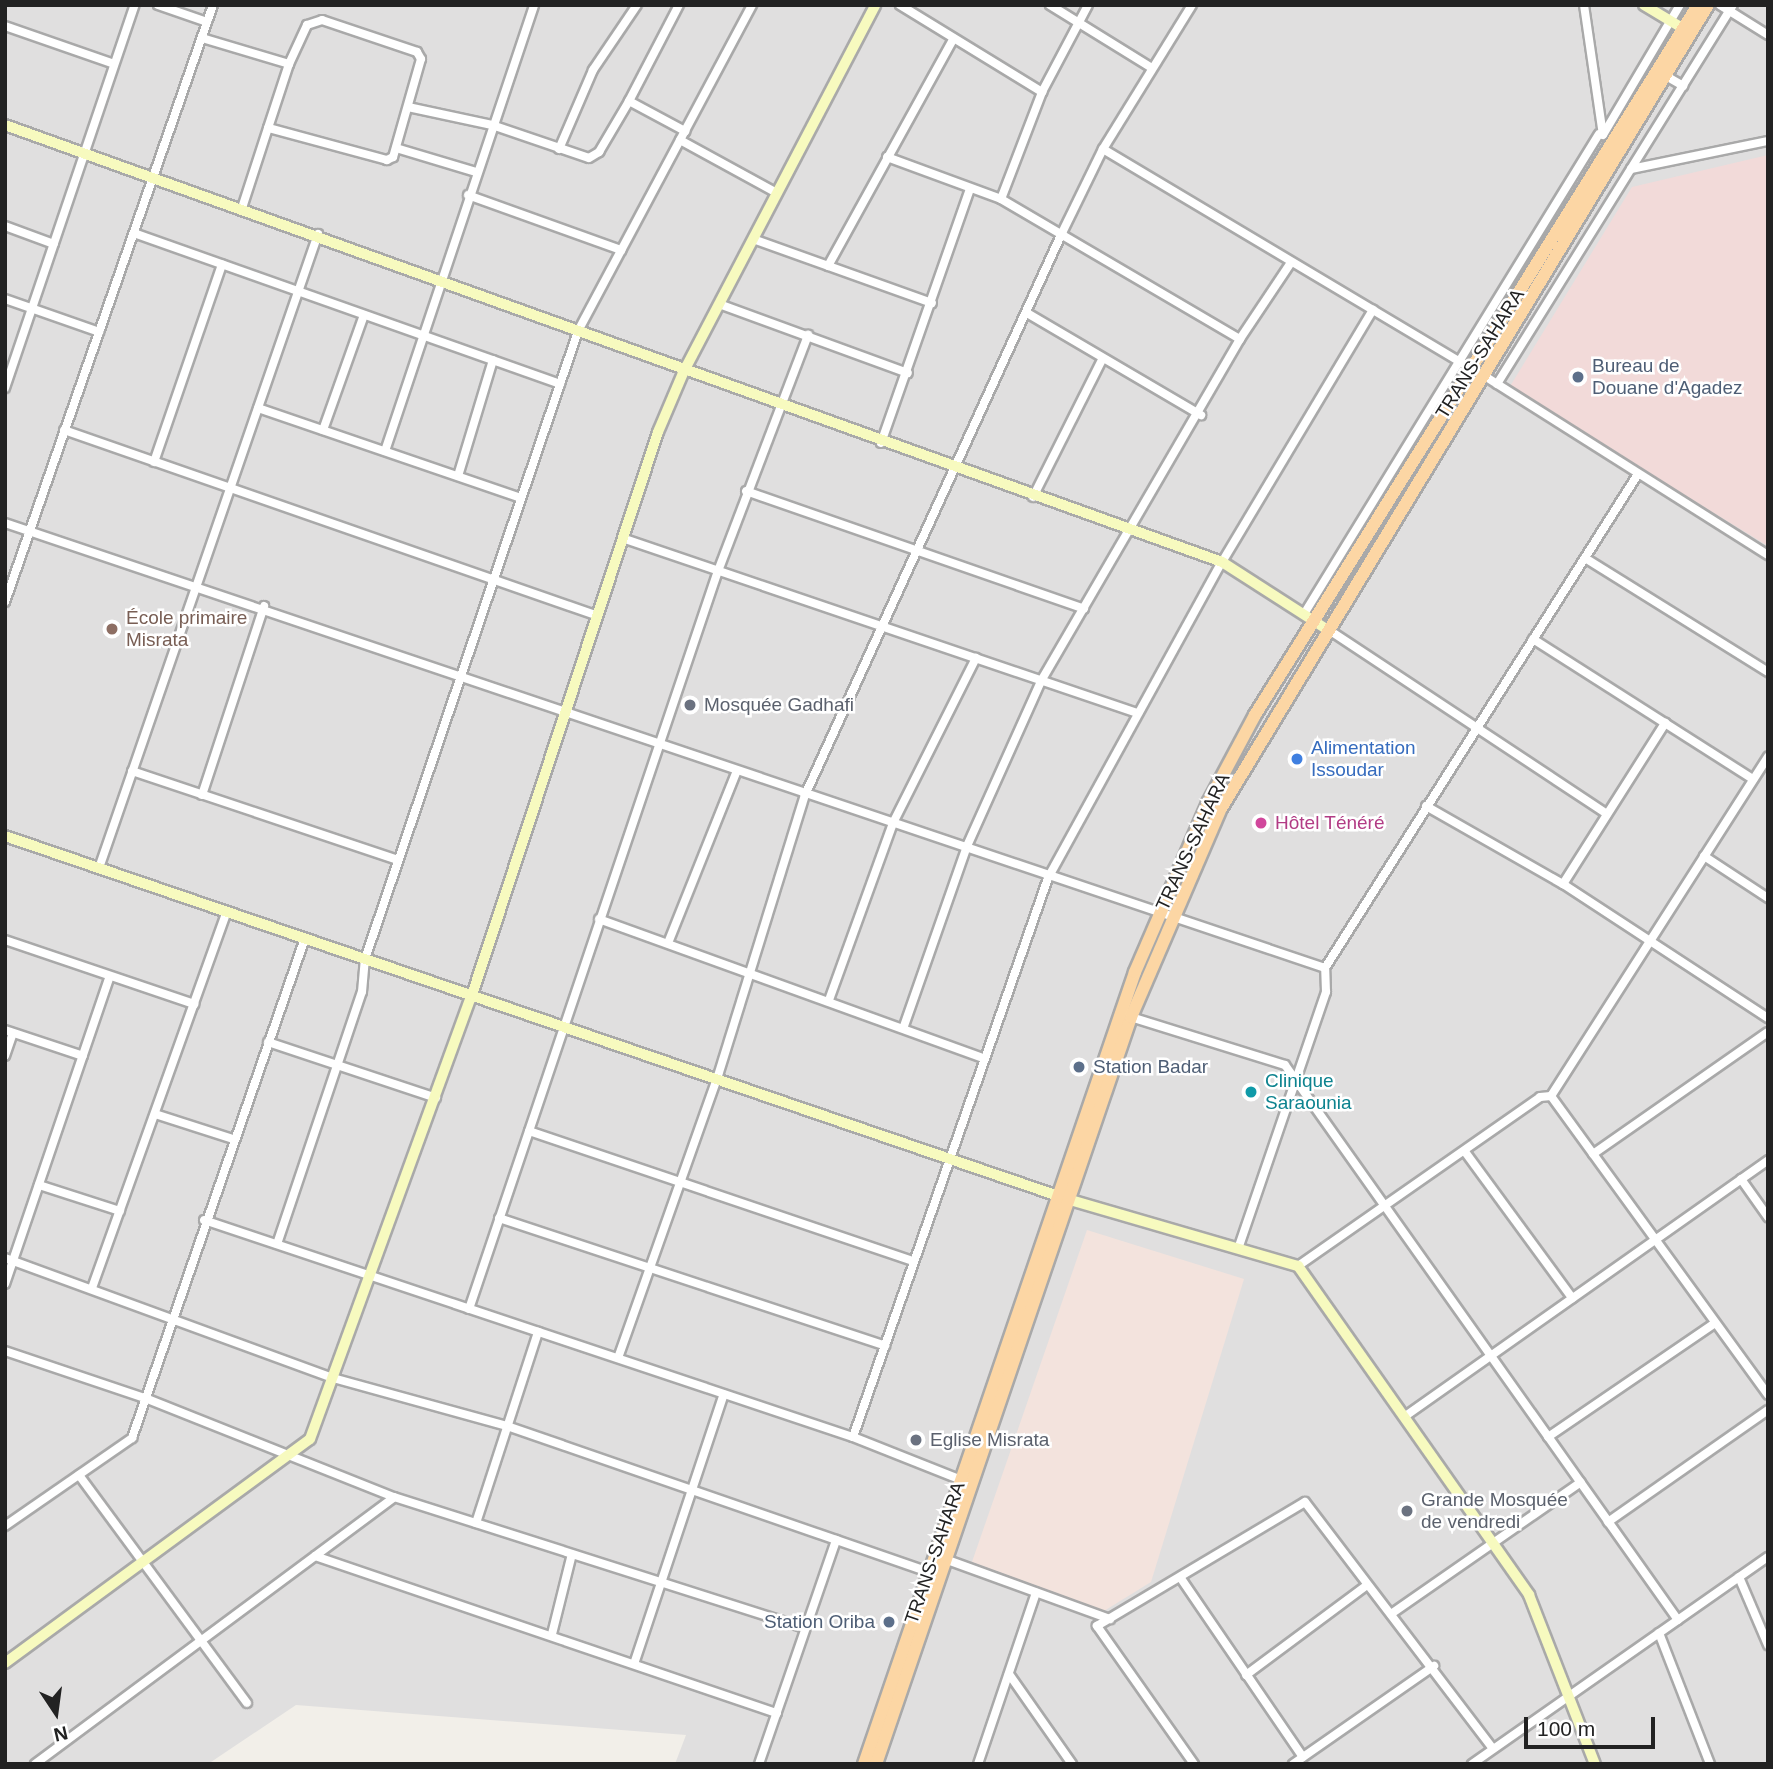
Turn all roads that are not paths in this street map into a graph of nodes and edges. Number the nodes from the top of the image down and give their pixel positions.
1 (135, 5) edge
2 (158, 5) edge
3 (213, 5) edge
4 (534, 5) edge
5 (637, 5) edge
6 (680, 5) edge
7 (752, 5) edge
8 (875, 5) edge
9 (900, 5) edge
10 (1049, 5) edge
11 (1088, 5) edge
12 (1192, 5) edge
13 (1584, 5) edge
14 (1644, 5) edge
15 (1680, 5) edge
16 (1698, 5) edge
17 (1708, 5) edge
18 (1720, 5) edge
19 (1731, 8) edge
20 (1670, 21) junction
21 (207, 22) junction
22 (1079, 23) junction
23 (5, 26) edge
24 (1687, 31) junction
25 (1768, 34) edge
26 (202, 38) junction
27 (954, 38) junction
28 (114, 64) junction
29 (289, 64) junction
30 (1153, 68) junction
31 (1666, 76) junction
32 (1683, 86) junction
33 (1042, 92) junction
34 (629, 101) junction
35 (408, 107) junction
36 (5, 125) edge
37 (492, 125) junction
38 (268, 128) junction
39 (685, 131) junction
40 (1599, 134) junction
41 (680, 141) junction
42 (1768, 141) edge
43 (396, 148) junction
44 (559, 149) junction
45 (1103, 149) junction
46 (84, 151) junction
47 (887, 158) junction
48 (1631, 169) junction
49 (476, 172) junction
50 (155, 178) junction
51 (970, 189) junction
52 (777, 193) junction
53 (468, 195) junction
54 (1001, 199) junction
55 (242, 208) junction
56 (5, 226) edge
57 (134, 233) junction
58 (1062, 233) junction
59 (318, 234) junction
60 (753, 239) junction
61 (54, 244) junction
62 (621, 250) junction
63 (222, 264) junction
64 (1290, 264) junction
65 (828, 266) junction
66 (438, 279) junction
67 (298, 291) junction
68 (5, 299) edge
69 (932, 303) junction
70 (719, 304) junction
71 (32, 308) junction
72 (1373, 310) junction
73 (1027, 313) junction
74 (364, 314) junction
75 (578, 331) junction
76 (99, 332) junction
77 (421, 335) junction
78 (807, 335) junction
79 (1240, 339) junction
80 (492, 360) junction
81 (1102, 360) junction
82 (1466, 365) junction
83 (682, 373) junction
84 (908, 373) junction
85 (1483, 375) junction
86 (560, 384) junction
87 (1497, 384) junction
88 (5, 387) edge
89 (778, 407) junction
90 (258, 408) junction
91 (1201, 415) junction
92 (64, 430) junction
93 (323, 430) junction
94 (881, 443) junction
95 (385, 451) junction
96 (155, 461) junction
97 (952, 469) junction
98 (1638, 474) junction
99 (458, 476) junction
100 (230, 488) junction
101 (746, 491) junction
102 (1033, 497) junction
103 (521, 498) junction
104 (5, 523) edge
105 (1130, 529) junction
106 (30, 532) junction
107 (625, 539) junction
108 (919, 549) junction
109 (1768, 555) edge
110 (1585, 558) junction
111 (1222, 562) junction
112 (718, 571) junction
113 (492, 580) junction
114 (197, 583) junction
115 (5, 602) edge
116 (264, 606) junction
117 (1084, 609) junction
118 (598, 616) junction
119 (1309, 617) junction
120 (883, 627) junction
121 (1325, 628) junction
122 (1533, 639) junction
123 (976, 658) junction
124 (460, 672) junction
125 (1768, 672) edge
126 (1041, 681) junction
127 (1137, 713) junction
128 (566, 714) junction
129 (1665, 723) junction
130 (1478, 726) junction
131 (659, 746) junction
132 (1768, 757) edge
133 (132, 771) junction
134 (736, 774) junction
135 (1754, 779) junction
136 (202, 795) junction
137 (805, 795) junction
138 (1426, 806) junction
139 (1607, 814) junction
140 (893, 823) junction
141 (5, 836) edge
142 (967, 846) junction
143 (1704, 856) junction
144 (398, 860) junction
145 (99, 868) junction
146 (1048, 878) junction
147 (1563, 884) junction
148 (1768, 898) edge
149 (227, 911) junction
150 (1164, 917) junction
151 (599, 919) junction
152 (305, 938) junction
153 (5, 940) edge
154 (1649, 942) junction
155 (668, 943) junction
156 (365, 959) junction
157 (1325, 968) junction
158 (751, 972) junction
159 (110, 976) junction
160 (472, 995) junction
161 (829, 1000) junction
162 (194, 1004) junction
163 (1131, 1017) junction
164 (1768, 1018) edge
165 (563, 1026) junction
166 (904, 1026) junction
167 (9, 1032) edge
168 (1768, 1032) edge
169 (1117, 1041) junction
170 (268, 1042) junction
171 (5, 1056) edge
172 (83, 1056) junction
173 (983, 1058) junction
174 (339, 1065) junction
175 (717, 1079) junction
176 (1295, 1081) junction
177 (1550, 1096) junction
178 (436, 1098) junction
179 (155, 1114) junction
180 (529, 1131) junction
181 (233, 1139) junction
182 (1466, 1153) junction
183 (1593, 1154) junction
184 (949, 1158) junction
185 (1768, 1160) edge
186 (1741, 1179) junction
187 (680, 1183) junction
188 (39, 1185) junction
189 (1062, 1197) junction
190 (1386, 1207) junction
191 (120, 1211) junction
192 (1768, 1217) edge
193 (499, 1218) junction
194 (204, 1220) junction
195 (1655, 1240) junction
196 (277, 1244) junction
197 (1238, 1249) junction
198 (9, 1260) edge
199 (914, 1261) junction
200 (1298, 1266) junction
201 (650, 1268) junction
202 (373, 1277) junction
203 (5, 1284) edge
204 (92, 1288) junction
205 (1572, 1298) junction
206 (469, 1309) junction
207 (171, 1314) junction
208 (1716, 1324) junction
209 (538, 1332) junction
210 (885, 1346) junction
211 (5, 1352) edge
212 (1491, 1355) junction
213 (618, 1358) junction
214 (334, 1378) junction
215 (724, 1394) junction
216 (1768, 1395) edge
217 (145, 1398) junction
218 (1768, 1410) edge
219 (1404, 1417) junction
220 (507, 1426) junction
221 (982, 1434) junction
222 (853, 1437) junction
223 (1548, 1437) junction
224 (292, 1453) junction
225 (79, 1475) junction
226 (960, 1479) junction
227 (1581, 1482) junction
228 (692, 1490) junction
229 (394, 1497) junction
230 (1608, 1522) junction
231 (476, 1523) junction
232 (5, 1526) edge
233 (835, 1540) junction
234 (1493, 1544) junction
235 (572, 1554) junction
236 (315, 1556) junction
237 (1768, 1557) edge
238 (940, 1558) junction
239 (144, 1563) junction
240 (934, 1574) junction
241 (1180, 1577) junction
242 (1739, 1577) junction
243 (662, 1583) junction
244 (1366, 1586) junction
245 (1036, 1593) junction
246 (1391, 1614) junction
247 (1110, 1619) junction
248 (1678, 1620) junction
249 (805, 1628) junction
250 (1659, 1633) junction
251 (552, 1634) junction
252 (200, 1642) junction
253 (1768, 1645) edge
254 (635, 1661) junction
255 (5, 1663) edge
256 (1434, 1666) junction
257 (1009, 1674) junction
258 (1246, 1675) junction
259 (1568, 1697) junction
260 (247, 1703) dead end
261 (777, 1713) junction
262 (1493, 1749) junction
263 (1303, 1758) junction
264 (35, 1764) edge
265 (759, 1764) edge
266 (864, 1764) edge
267 (876, 1764) edge
268 (978, 1764) edge
269 (1072, 1764) edge
270 (1194, 1764) edge
271 (1293, 1764) edge
272 (1472, 1764) edge
273 (1595, 1764) edge
274 (1710, 1764) edge

1 - 28 street
2 - 21 street
3 - 21 street
4 - 37 street
5 - 44 street
6 - 34 street
7 - 39 street
8 - 52 street
9 - 27 street
10 - 22 street
11 - 22 street
12 - 30 street
13 - 40 street
14 - 20 street
15 - 20 street
16 - 24 main road, TRANS-SAHARA
17 - 24 main road, TRANS-SAHARA
18 - 19 street
19 - 25 street
19 - 32 street
20 - 24 street
20 - 40 street
21 - 26 street
22 - 30 street
22 - 33 street
23 - 28 street
24 - 31 main road, TRANS-SAHARA
24 - 82 main road, TRANS-SAHARA
26 - 29 street
26 - 50 street
27 - 33 street
27 - 47 street
28 - 46 street
29 - 35 street
29 - 38 street
30 - 45 street
31 - 32 street
31 - 85 main road, TRANS-SAHARA
32 - 48 street
33 - 54 street
34 - 39 street
34 - 44 street
35 - 37 street
35 - 43 street
36 - 46 street
37 - 44 street
37 - 49 street
38 - 43 street
38 - 55 street
39 - 41 street
40 - 82 street
41 - 52 street
41 - 62 street
42 - 48 street
43 - 49 street
45 - 58 street
45 - 64 street
46 - 50 street
46 - 61 street
47 - 51 street
47 - 65 street
48 - 87 street
49 - 53 street
50 - 55 street
50 - 57 street
51 - 54 street
51 - 69 street
52 - 60 street
53 - 62 street
53 - 66 street
54 - 58 street
55 - 59 street
56 - 61 street
57 - 63 street
57 - 76 street
58 - 73 street
58 - 79 street
59 - 66 street
59 - 67 street
60 - 65 street
60 - 70 street
61 - 71 street
62 - 75 street
63 - 67 street
63 - 96 street
64 - 72 street
64 - 79 street
65 - 69 street
66 - 75 street
66 - 77 street
67 - 74 street
67 - 90 street
68 - 71 street
69 - 84 street
70 - 78 street
70 - 83 street
71 - 76 street
71 - 88 street
72 - 82 street
72 - 111 street
73 - 81 street
73 - 97 street
74 - 77 street
74 - 93 street
75 - 83 street
75 - 86 street
76 - 92 street
77 - 80 street
77 - 95 street
78 - 84 street
78 - 89 street
79 - 91 street
80 - 86 street
80 - 99 street
81 - 91 street
81 - 102 street
82 - 119 main road, TRANS-SAHARA
83 - 89 street
83 - 107 street
84 - 94 street
85 - 87 street
85 - 121 main road, TRANS-SAHARA
86 - 103 street
87 - 98 street
89 - 94 street
89 - 101 street
90 - 93 street
90 - 100 street
91 - 105 street
92 - 96 street
92 - 106 street
93 - 95 street
94 - 97 street
95 - 99 street
96 - 100 street
97 - 102 street
97 - 108 street
98 - 109 street
98 - 110 street
99 - 103 street
100 - 113 street
100 - 114 street
101 - 108 street
101 - 112 street
102 - 105 street
103 - 113 street
104 - 106 street
105 - 111 street
105 - 117 street
106 - 114 street
106 - 115 street
107 - 112 street
107 - 118 street
108 - 117 street
108 - 120 street
110 - 122 street
110 - 125 street
111 - 119 street
111 - 127 street
112 - 120 street
112 - 131 street
113 - 118 street
113 - 124 street
114 - 116 street
114 - 133 street
116 - 124 street
116 - 136 street
117 - 126 street
118 - 128 street
119 - 121 street
119 - 150 main road, TRANS-SAHARA
120 - 123 street
120 - 137 street
121 - 130 street
121 - 150 main road, TRANS-SAHARA
122 - 129 street
122 - 130 street
123 - 126 street
123 - 140 street
124 - 128 street
124 - 144 street
126 - 127 street
126 - 142 street
127 - 146 street
128 - 131 street
128 - 160 street
129 - 135 street
129 - 139 street
130 - 138 street
130 - 139 street
131 - 134 street
131 - 151 street
132 - 135 street
133 - 136 street
133 - 145 street
134 - 137 street
134 - 155 street
135 - 143 street
136 - 144 street
137 - 140 street
137 - 158 street
138 - 147 street
138 - 157 street
139 - 147 street
140 - 142 street
140 - 161 street
141 - 145 street
142 - 146 street
142 - 166 street
143 - 148 street
143 - 154 street
144 - 156 street
145 - 149 street
146 - 150 street
146 - 173 street
147 - 154 street
149 - 152 street
149 - 162 street
150 - 157 street
150 - 163 main road, TRANS-SAHARA
150 - 169 main road, TRANS-SAHARA
151 - 155 street
151 - 165 street
152 - 156 street
152 - 170 street
153 - 159 street
154 - 164 street
154 - 177 street
155 - 158 street
156 - 160 street
156 - 174 street
157 - 176 street
158 - 161 street
158 - 175 street
159 - 162 street
159 - 172 street
160 - 165 street
160 - 178 street
161 - 166 street
162 - 179 street
163 - 169 main road, TRANS-SAHARA
163 - 176 street
165 - 175 street
165 - 180 street
166 - 173 street
167 - 171 street
167 - 172 street
168 - 183 street
169 - 189 main road, TRANS-SAHARA
170 - 174 street
170 - 181 street
172 - 188 street
173 - 184 street
174 - 178 street
174 - 196 street
175 - 184 street
175 - 187 street
176 - 190 street
176 - 197 street
177 - 182 street
177 - 183 street
178 - 202 street
179 - 181 street
179 - 191 street
180 - 187 street
180 - 193 street
181 - 194 street
182 - 190 street
182 - 205 street
183 - 195 street
184 - 189 street
184 - 199 street
185 - 186 street
186 - 192 street
186 - 195 street
187 - 199 street
187 - 201 street
188 - 191 street
188 - 198 street
189 - 197 street
189 - 221 main road, TRANS-SAHARA
190 - 200 street
190 - 212 street
191 - 204 street
193 - 201 street
193 - 206 street
194 - 196 street
194 - 207 street
195 - 205 street
195 - 208 street
196 - 202 street
197 - 200 street
198 - 203 street
198 - 204 street
199 - 210 street
200 - 219 street
201 - 210 street
201 - 213 street
202 - 206 street
202 - 214 street
204 - 207 street
205 - 212 street
206 - 209 street
207 - 214 street
207 - 217 street
208 - 216 street
208 - 223 street
209 - 213 street
209 - 220 street
210 - 222 street
211 - 217 street
212 - 219 street
212 - 223 street
213 - 215 street
214 - 220 street
214 - 224 street
215 - 222 street
215 - 228 street
217 - 224 street
217 - 225 street
218 - 230 street
219 - 234 street
220 - 228 street
220 - 231 street
221 - 226 main road, TRANS-SAHARA
221 - 238 main road, TRANS-SAHARA
222 - 226 street
223 - 227 street
224 - 229 street
224 - 239 street
225 - 232 street
225 - 239 street
226 - 238 main road, TRANS-SAHARA
227 - 230 street
227 - 234 street
228 - 233 street
228 - 243 street
229 - 231 street
229 - 236 street
230 - 248 street
231 - 235 street
233 - 240 street
233 - 249 street
234 - 246 street
234 - 259 street
235 - 243 street
235 - 251 street
236 - 251 street
236 - 252 street
237 - 242 street
238 - 240 main road, TRANS-SAHARA
238 - 245 street
239 - 252 street
239 - 255 street
240 - 266 main road, TRANS-SAHARA
240 - 267 main road, TRANS-SAHARA
241 - 244 street
241 - 247 street
241 - 258 street
242 - 248 street
242 - 253 street
243 - 249 street
243 - 254 street
244 - 246 street
244 - 258 street
245 - 247 street
245 - 257 street
246 - 256 street
247 - 270 street
248 - 250 street
249 - 261 street
250 - 259 street
250 - 274 street
251 - 254 street
252 - 260 street
252 - 264 street
254 - 261 street
256 - 262 street
256 - 263 street
257 - 268 street
257 - 269 street
258 - 263 street
259 - 262 street
259 - 273 street
261 - 265 street
262 - 272 street
263 - 271 street

